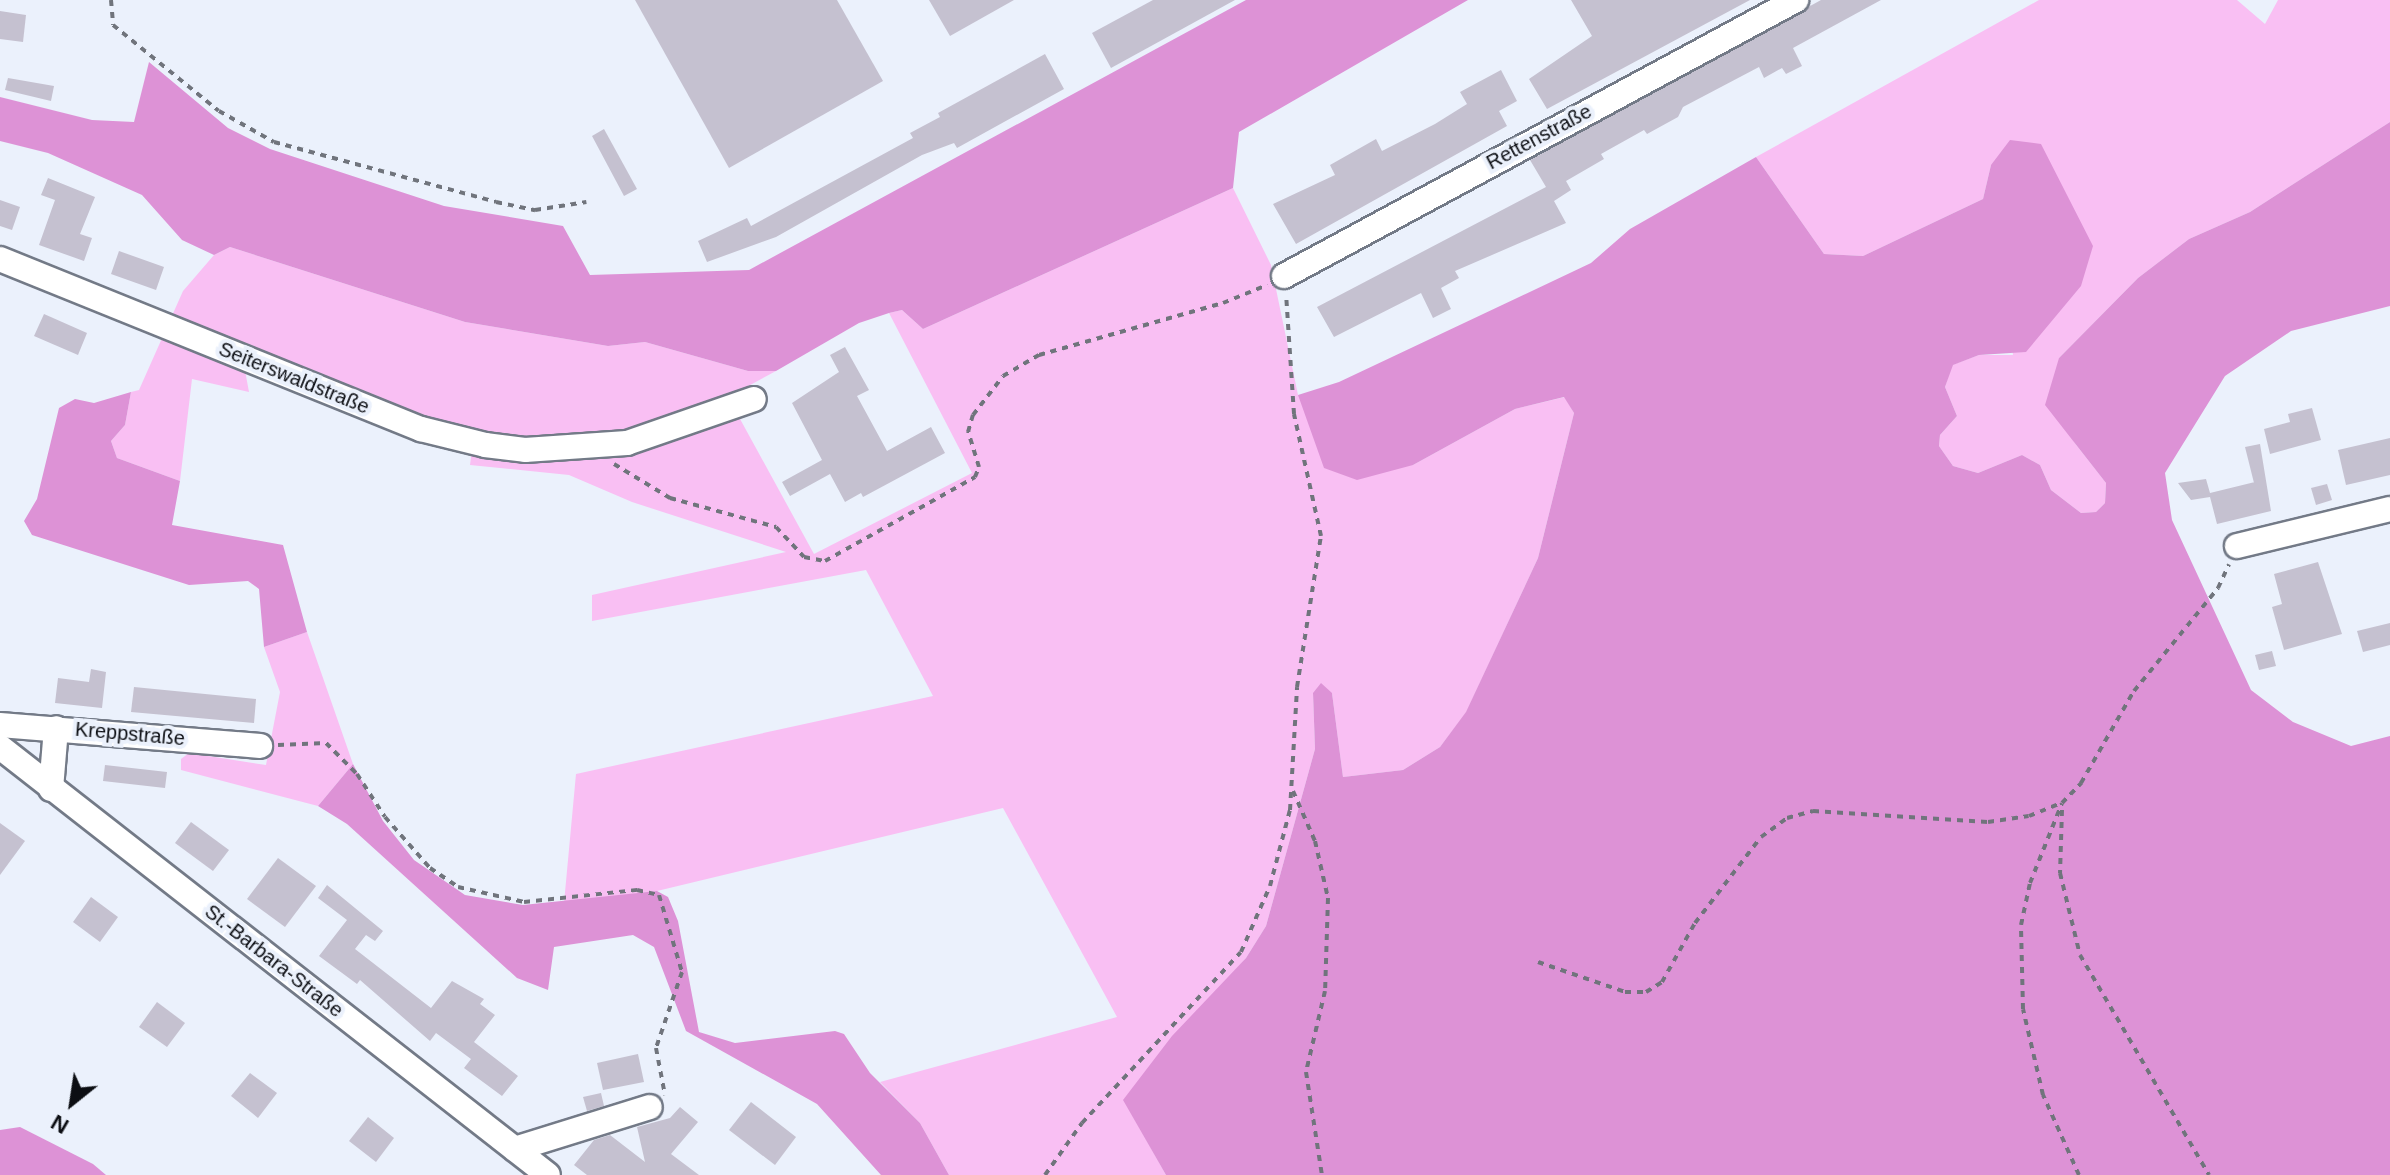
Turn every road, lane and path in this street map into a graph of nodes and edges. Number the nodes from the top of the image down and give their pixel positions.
1 (111, 0) edge
2 (1796, 0) edge
3 (586, 202) dead end
4 (0, 259) edge
5 (1284, 276) junction
6 (754, 399) dead end
7 (599, 447) junction
8 (2390, 509) edge
9 (2237, 546) joint
10 (0, 725) edge
11 (56, 728) junction
12 (260, 746) joint
13 (0, 747) edge
14 (1291, 787) junction
15 (51, 789) junction
16 (2062, 803) junction
17 (1538, 962) dead end
18 (650, 1107) joint
19 (515, 1149) junction
20 (548, 1175) edge
21 (1045, 1175) edge
22 (1322, 1175) edge
23 (2079, 1175) edge
24 (2209, 1175) edge

1 - 3 path
2 - 5 street, Rettenstraße
4 - 7 street, Seiterswaldstraße
5 - 7 path
5 - 14 path
6 - 7 street, Seiterswaldstraße
8 - 9 street
9 - 16 path
10 - 11 street, Kreppstraße
11 - 12 street, Kreppstraße
11 - 15 street
12 - 18 path
13 - 15 street, St.-Barbara-Straße
14 - 21 path
14 - 22 path
15 - 19 street, St.-Barbara-Straße
16 - 17 path
16 - 23 path
16 - 24 path
18 - 19 street
19 - 20 street, St.-Barbara-Straße

